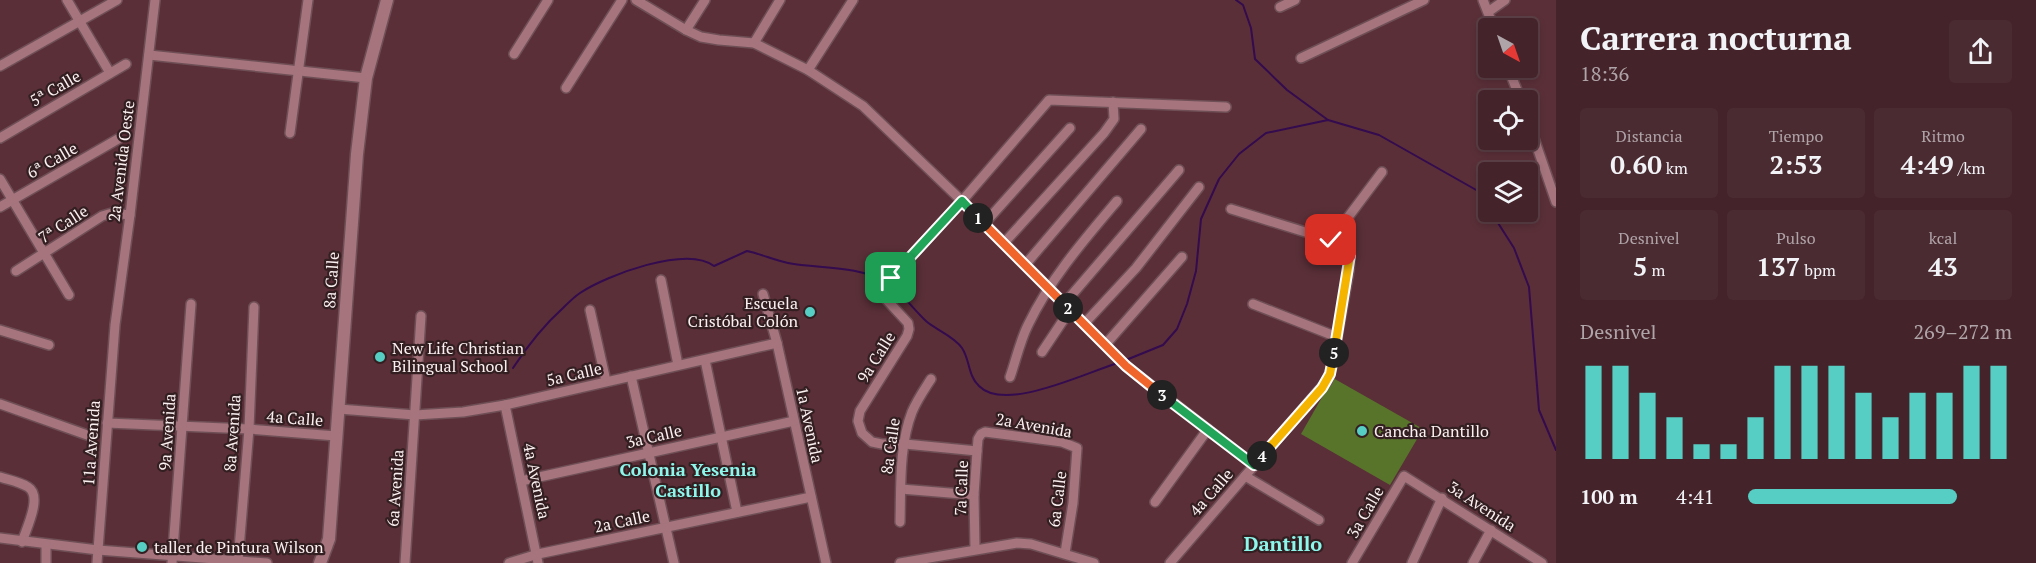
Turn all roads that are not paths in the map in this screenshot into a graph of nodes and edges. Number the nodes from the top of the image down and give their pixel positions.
1 (67, 0) edge
2 (117, 0) edge
3 (156, 0) edge
4 (308, 0) edge
5 (387, 0) edge
6 (548, 0) edge
7 (622, 0) edge
8 (636, 0) edge
9 (705, 0) edge
10 (780, 0) edge
11 (853, 0) edge
12 (1295, 0) edge
13 (1424, 0) edge
14 (1482, 0) edge
15 (1505, 0) edge
16 (1280, 7) dead end
17 (1488, 12) junction
18 (1490, 18) edge
19 (79, 20) junction
20 (686, 30) junction
21 (754, 42) junction
22 (514, 54) dead end
23 (149, 55) junction
24 (1301, 58) dead end
25 (126, 64) dead end
26 (0, 66) edge
27 (808, 70) junction
28 (298, 71) junction
29 (110, 73) junction
30 (366, 78) junction
31 (566, 88) dead end
32 (1113, 102) junction
33 (1226, 107) dead end
34 (1070, 128) dead end
35 (1141, 129) dead end
36 (290, 133) dead end
37 (0, 138) edge
38 (118, 139) dead end
39 (1538, 150) edge
40 (1179, 170) dead end
41 (1382, 172) dead end
42 (0, 179) edge
43 (1199, 187) dead end
44 (12, 200) junction
45 (962, 201) junction
46 (1117, 201) dead end
47 (1556, 202) edge
48 (0, 207) edge
49 (1231, 209) dead end
50 (130, 214) junction
51 (984, 224) junction
52 (1331, 240) junction
53 (1004, 243) junction
54 (44, 255) junction
55 (1182, 257) dead end
56 (1025, 265) junction
57 (16, 271) dead end
58 (661, 280) dead end
59 (1048, 288) junction
60 (763, 294) dead end
61 (69, 295) dead end
62 (191, 304) dead end
63 (1253, 304) dead end
64 (254, 307) dead end
65 (1067, 307) junction
66 (590, 310) dead end
67 (421, 316) dead end
68 (1084, 324) junction
69 (115, 325) joint
70 (0, 330) edge
71 (1337, 337) junction
72 (777, 344) junction
73 (49, 345) dead end
74 (1105, 345) junction
75 (1042, 352) dead end
76 (705, 360) junction
77 (678, 365) junction
78 (631, 376) junction
79 (1010, 377) dead end
80 (931, 380) dead end
81 (606, 381) junction
82 (0, 404) edge
83 (505, 405) junction
84 (339, 409) junction
85 (415, 415) junction
86 (794, 421) junction
87 (107, 423) junction
88 (183, 427) junction
89 (249, 429) junction
90 (1208, 429) junction
91 (986, 432) joint
92 (90, 436) dead end
93 (336, 436) junction
94 (721, 436) junction
95 (905, 444) junction
96 (1077, 448) joint
97 (977, 451) junction
98 (649, 453) junction
99 (1254, 465) junction
100 (1245, 476) junction
101 (1404, 476) joint
102 (0, 477) edge
103 (521, 481) junction
104 (901, 489) junction
105 (974, 495) junction
106 (811, 497) junction
107 (1442, 498) junction
108 (1155, 502) dead end
109 (737, 512) junction
110 (1319, 520) dead end
111 (900, 522) dead end
112 (665, 528) junction
113 (1491, 530) junction
114 (1, 542) edge
115 (22, 542) junction
116 (46, 544) junction
117 (975, 549) junction
118 (98, 550) junction
119 (131, 552) junction
120 (1065, 553) junction
121 (172, 559) edge
122 (538, 559) edge
123 (224, 561) edge
124 (238, 561) junction
125 (46, 563) edge
126 (97, 563) edge
127 (130, 563) edge
128 (267, 563) edge
129 (320, 563) edge
130 (405, 563) edge
131 (509, 563) edge
132 (674, 563) edge
133 (826, 563) edge
134 (900, 563) edge
135 (1094, 563) edge
136 (1170, 563) edge
137 (1353, 563) edge
138 (1412, 563) edge
139 (1473, 563) edge
140 (1542, 563) edge

1 - 19 street
2 - 19 street
3 - 23 street, 2a Avenida Oeste
4 - 28 street
5 - 30 street, 8a Calle
6 - 22 street
7 - 31 street
8 - 20 street
9 - 20 street
10 - 21 street
11 - 27 street
12 - 16 street
13 - 24 street
14 - 17 street
15 - 17 street
17 - 18 street
19 - 26 street
19 - 29 street
20 - 21 street
21 - 27 street
23 - 28 street
23 - 50 street, 2a Avenida Oeste
25 - 29 street, 5ª Calle
27 - 45 street
28 - 30 street
28 - 36 street
29 - 37 street, 5ª Calle
30 - 84 street, 8a Calle
32 - 33 street
32 - 45 street
32 - 53 street
34 - 51 street
35 - 56 street
38 - 44 street, 6ª Calle
39 - 47 street
40 - 65 street
41 - 52 street
42 - 44 street
43 - 68 street
44 - 48 street, 6ª Calle
44 - 54 street
45 - 51 street
45 - 95 street, 9a Calle
46 - 59 street
49 - 52 street
50 - 54 street, 7ª Calle
50 - 69 street, 2a Avenida Oeste
51 - 53 street
52 - 71 street, 4a Calle
53 - 56 street
54 - 57 street, 7ª Calle
54 - 61 street
55 - 74 street
56 - 59 street
58 - 77 street
59 - 65 street
59 - 79 street
60 - 72 street, 1a Avenida
62 - 88 street, 9a Avenida
63 - 71 street
64 - 89 street, 8a Avenida
65 - 68 street
65 - 75 street
66 - 81 street
67 - 85 street, 6a Avenida
68 - 74 street
69 - 87 street, 11a Avenida
70 - 73 street
71 - 99 street, 4a Calle
72 - 76 street, 5a Calle
72 - 86 street, 1a Avenida
74 - 90 street
76 - 77 street, 5a Calle
76 - 94 street
77 - 78 street, 5a Calle
78 - 81 street, 5a Calle
78 - 98 street
80 - 95 street, 8a Calle
81 - 83 street, 5a Calle
82 - 92 street
83 - 85 street, 5a Calle
83 - 103 street, 4a Avenida
84 - 85 street, 5a Calle
84 - 93 street, 8a Calle
85 - 130 street, 6a Avenida
86 - 94 street, 3a Calle
86 - 106 street, 1a Avenida
87 - 88 street, 4a Calle
87 - 118 street, 11a Avenida
88 - 89 street, 4a Calle
88 - 121 street, 9a Avenida
89 - 93 street, 4a Calle
89 - 124 street, 8a Avenida
90 - 99 street
90 - 108 street
91 - 96 street, 2a Avenida
91 - 97 street, 7a Calle
93 - 129 street, 8a Calle
94 - 98 street, 3a Calle
94 - 109 street
95 - 97 street
95 - 104 street, 8a Calle
96 - 120 street, 6a Calle
97 - 105 street, 7a Calle
98 - 103 street, 3a Calle
98 - 112 street
99 - 100 street, 4a Calle
100 - 110 street
100 - 136 street, 4a Calle
101 - 107 street, 3a Avenida
101 - 137 street, 3a Calle
102 - 115 street
103 - 122 street, 4a Avenida
104 - 105 street
104 - 111 street, 8a Calle
105 - 117 street, 7a Calle
106 - 109 street, 2a Calle
106 - 133 street, 1a Avenida
107 - 113 street, 3a Avenida
107 - 138 street
109 - 112 street, 2a Calle
112 - 122 street, 2a Calle
112 - 132 street
113 - 139 street
113 - 140 street, 3a Avenida
114 - 115 street
115 - 116 street
116 - 118 street
116 - 125 street
117 - 120 street
117 - 134 street
118 - 119 street
118 - 126 street, 11a Avenida
119 - 121 street
119 - 127 street
120 - 135 street
121 - 123 street
122 - 131 street, 2a Calle
123 - 124 street
124 - 128 street

